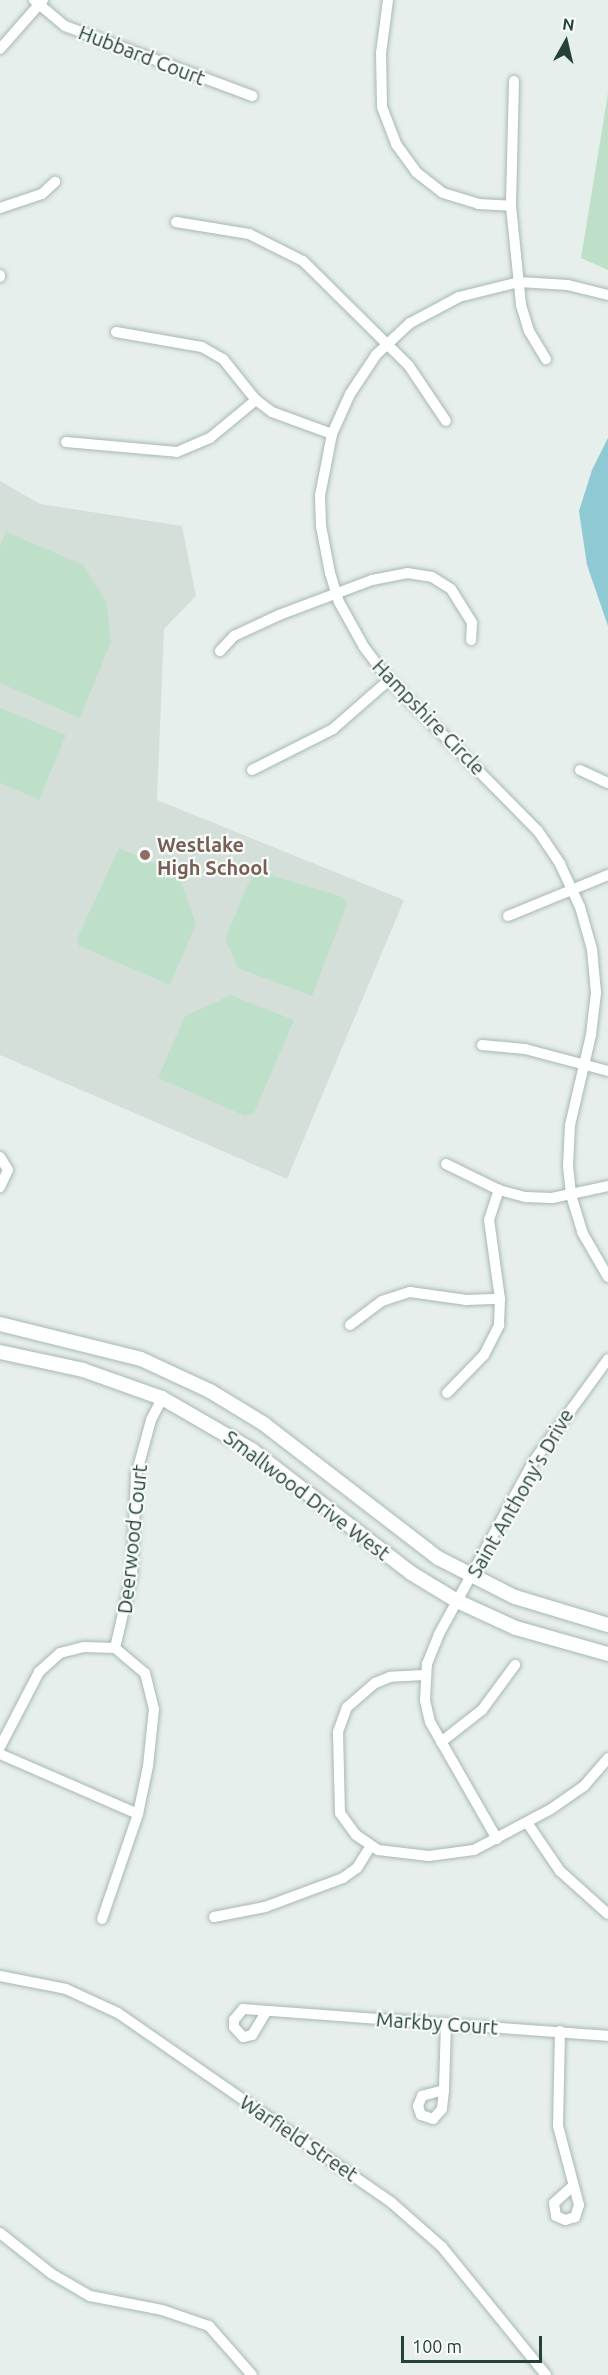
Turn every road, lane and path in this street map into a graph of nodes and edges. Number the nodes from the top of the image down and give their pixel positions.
1 (388, 0) edge
2 (39, 1) edge
3 (0, 49) edge
4 (514, 81) dead end
5 (252, 96) dead end
6 (55, 182) dead end
7 (511, 206) junction
8 (0, 208) edge
9 (176, 222) dead end
10 (519, 282) junction
11 (608, 295) edge
12 (116, 333) dead end
13 (386, 343) junction
14 (546, 359) dead end
15 (255, 400) junction
16 (446, 421) dead end
17 (332, 434) junction
18 (66, 442) dead end
19 (336, 593) junction
20 (471, 640) dead end
21 (220, 651) dead end
22 (389, 680) junction
23 (252, 770) dead end
24 (580, 770) dead end
25 (608, 783) edge
26 (608, 875) edge
27 (573, 889) junction
28 (508, 916) dead end
29 (608, 975) edge
30 (596, 976) junction
31 (483, 1045) dead end
32 (585, 1064) junction
33 (608, 1071) edge
34 (0, 1157) edge
35 (446, 1164) dead end
36 (608, 1186) edge
37 (0, 1187) edge
38 (499, 1190) junction
39 (571, 1194) junction
40 (608, 1277) edge
41 (500, 1299) junction
42 (0, 1324) edge
43 (350, 1325) dead end
44 (0, 1352) edge
45 (608, 1359) edge
46 (447, 1393) dead end
47 (162, 1398) junction
48 (470, 1576) junction
49 (457, 1600) junction
50 (608, 1625) edge
51 (115, 1648) junction
52 (608, 1654) edge
53 (515, 1665) dead end
54 (425, 1675) junction
55 (441, 1742) junction
56 (0, 1747) edge
57 (0, 1754) edge
58 (608, 1758) edge
59 (138, 1814) junction
60 (528, 1824) junction
61 (497, 1839) junction
62 (370, 1847) junction
63 (608, 1914) edge
64 (214, 1917) dead end
65 (102, 1919) dead end
66 (0, 1976) edge
67 (266, 2012) dead end
68 (446, 2023) junction
69 (560, 2031) junction
70 (608, 2036) edge
71 (444, 2090) dead end
72 (573, 2186) dead end
73 (0, 2233) edge
74 (252, 2375) edge
75 (546, 2375) edge

1 - 7 street
2 - 3 street
2 - 5 street, Hubbard Court
4 - 7 street
6 - 8 street
7 - 10 street
9 - 13 street
10 - 11 street, Hampshire Circle
10 - 13 street, Hampshire Circle
10 - 14 street
12 - 15 street
13 - 16 street
13 - 17 street, Hampshire Circle
15 - 17 street
15 - 18 street
17 - 19 street, Hampshire Circle
19 - 20 street
19 - 21 street
19 - 22 street, Hampshire Circle
22 - 23 street
22 - 27 street, Hampshire Circle
24 - 25 street
26 - 27 street
27 - 28 street
27 - 30 street, Hampshire Circle
29 - 30 street
30 - 32 street, Hampshire Circle
31 - 32 street
32 - 33 street
32 - 39 street, Hampshire Circle
34 - 37 street
35 - 38 street
36 - 39 street
38 - 39 street
38 - 41 street
39 - 40 street, Hampshire Circle
41 - 43 street
41 - 46 street
42 - 48 street, Smallwood Drive West
44 - 47 street, Smallwood Drive West
45 - 48 street, Saint Anthony's Drive
47 - 49 street, Smallwood Drive West
47 - 51 street, Deerwood Court
48 - 49 street, Saint Anthony's Drive
48 - 50 street, Smallwood Drive West
49 - 52 street, Smallwood Drive West
49 - 54 street, Saint Anthony's Drive
51 - 56 street
51 - 59 street
53 - 55 street
54 - 55 street, Saint Anthony's Drive
54 - 62 street
55 - 61 street, Saint Anthony's Drive
57 - 59 street
58 - 60 street
59 - 65 street
60 - 61 street
60 - 63 street
61 - 62 street
62 - 64 street
66 - 75 street, Warfield Street
67 - 68 street, Markby Court
68 - 69 street, Markby Court
68 - 71 street
69 - 70 street, Markby Court
69 - 72 street
73 - 74 street

